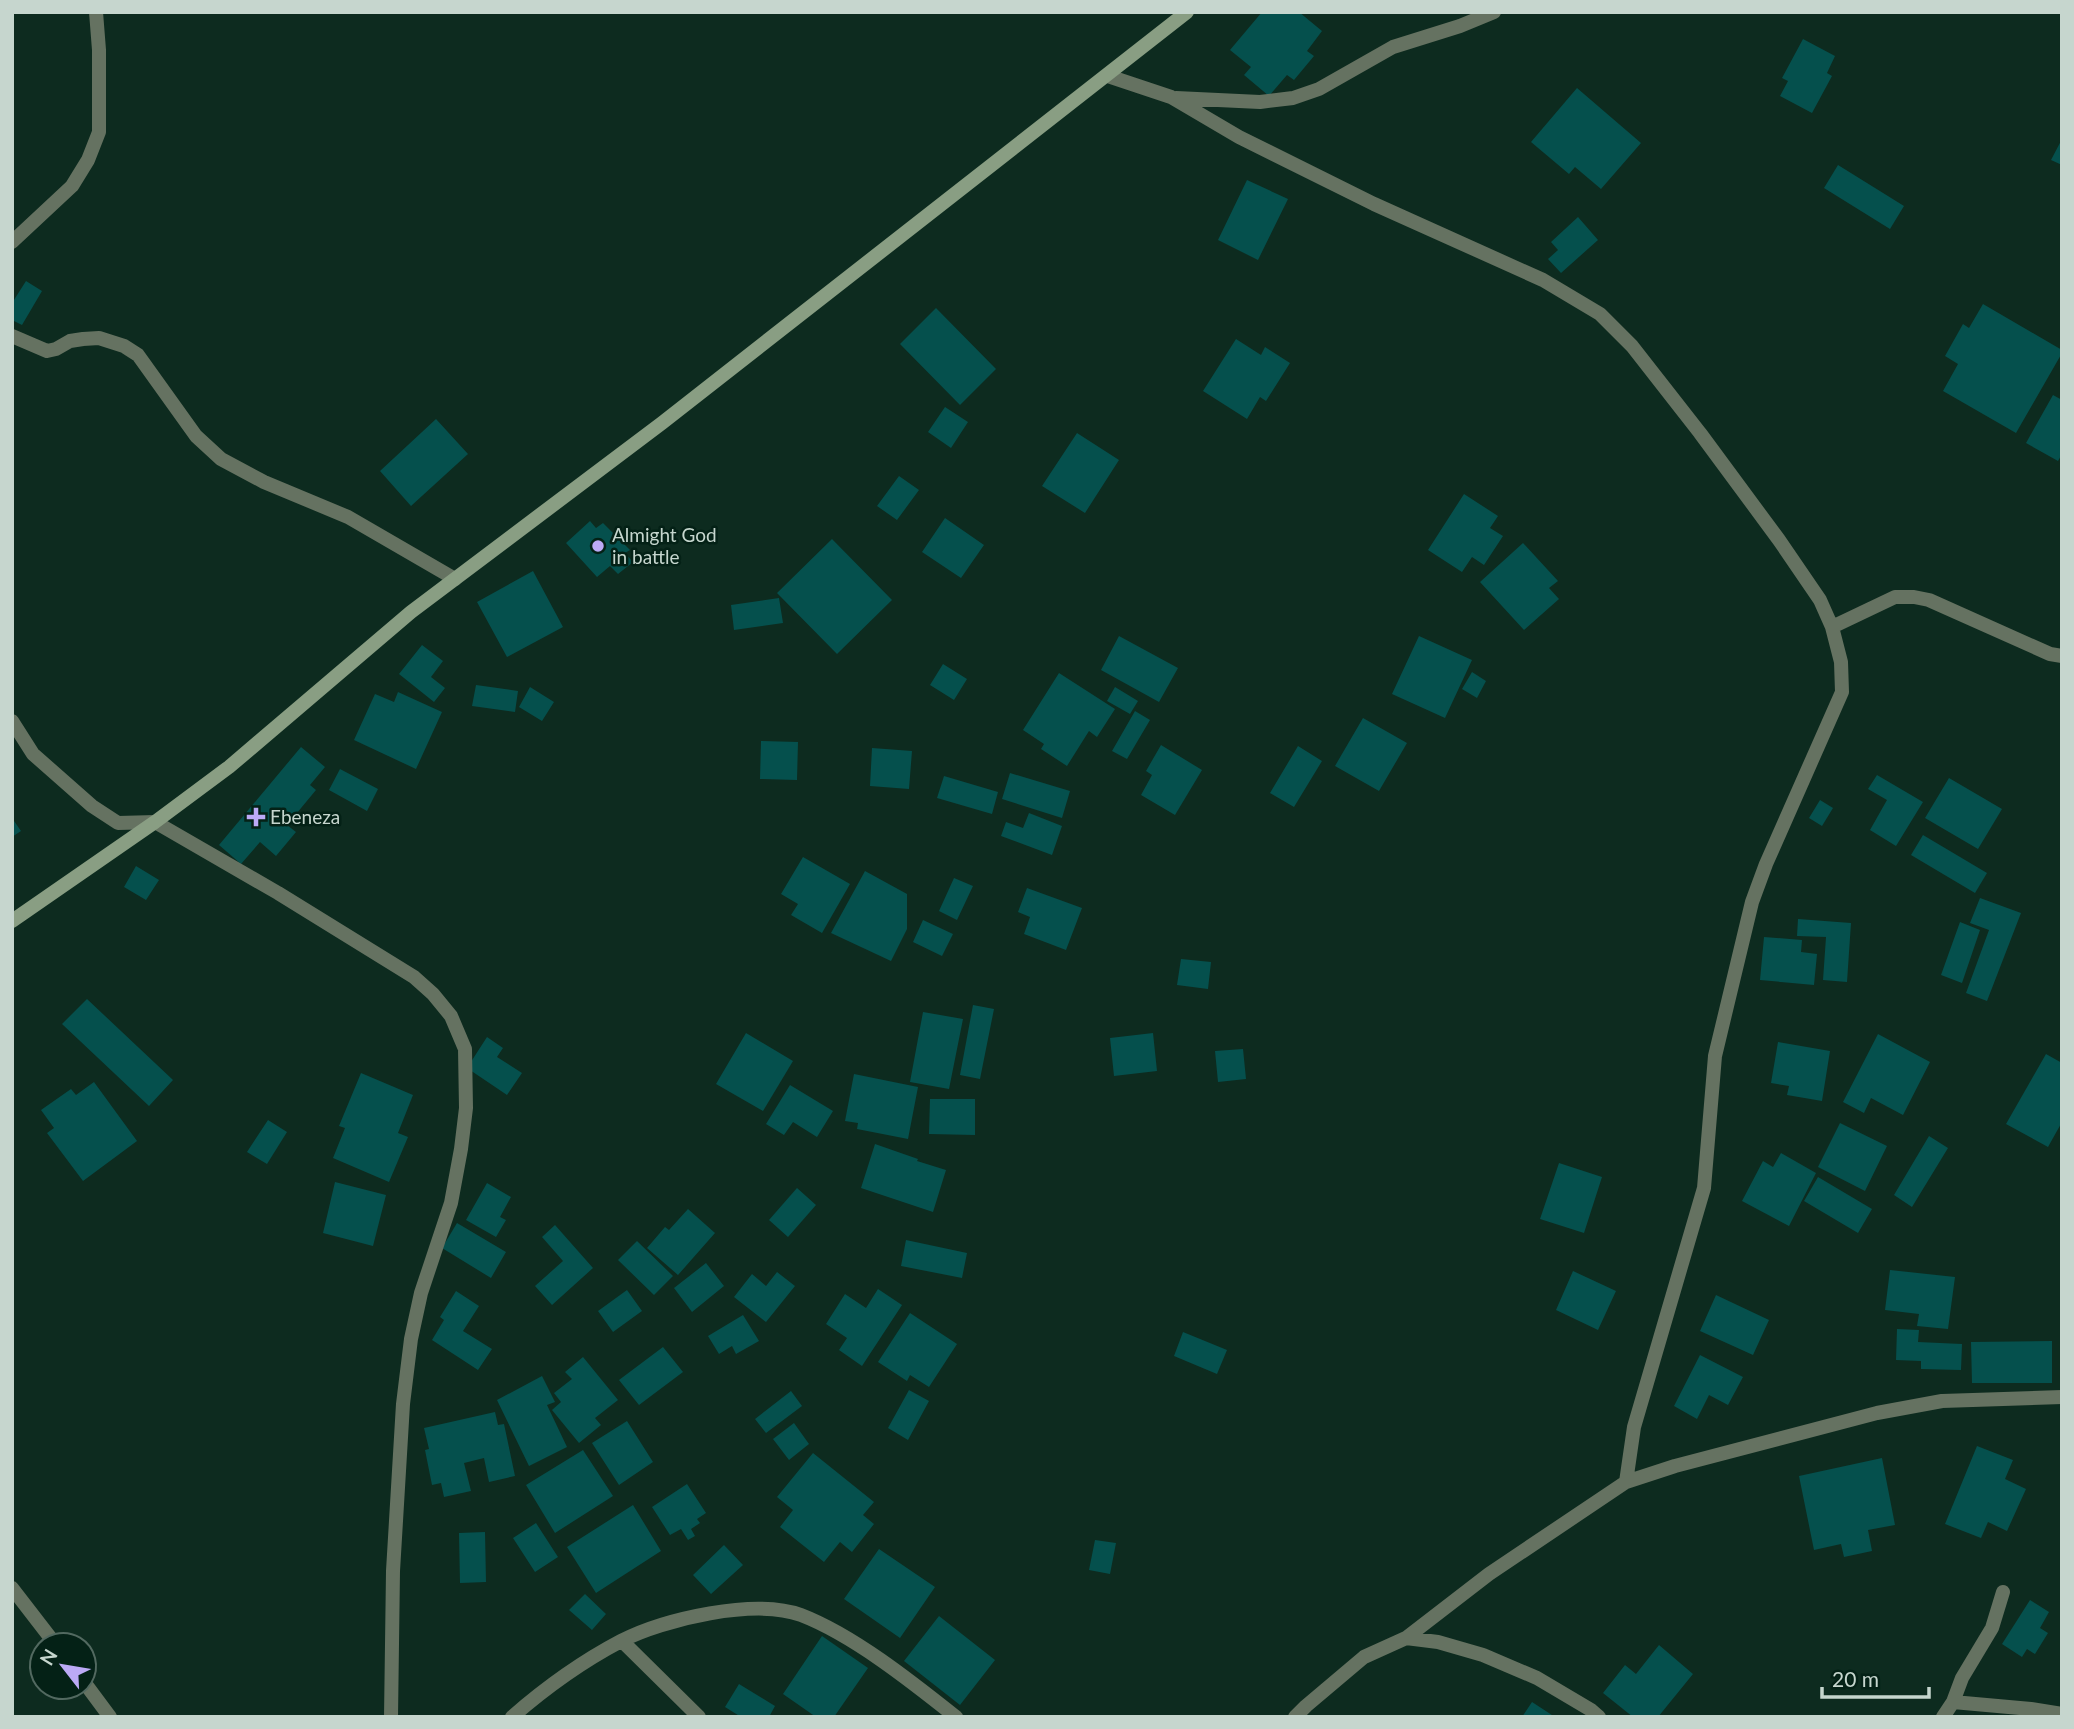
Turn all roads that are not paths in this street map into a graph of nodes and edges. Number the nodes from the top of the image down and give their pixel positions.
1 (96, 12) edge
2 (1187, 12) edge
3 (1494, 12) edge
4 (1108, 76) junction
5 (1171, 97) junction
6 (12, 242) edge
7 (12, 336) edge
8 (455, 579) junction
9 (1832, 627) junction
10 (2062, 656) edge
11 (12, 721) edge
12 (155, 822) junction
13 (12, 922) edge
14 (2062, 1397) edge
15 (1626, 1482) junction
16 (12, 1588) edge
17 (2003, 1592) dead end
18 (45, 1631) edge
19 (1406, 1638) junction
20 (622, 1641) junction
21 (98, 1701) edge
22 (1953, 1703) junction
23 (2062, 1714) edge
24 (110, 1717) edge
25 (391, 1717) edge
26 (512, 1717) edge
27 (699, 1717) edge
28 (956, 1717) edge
29 (1295, 1717) edge
30 (1599, 1717) edge
31 (1943, 1717) edge

1 - 6 street
2 - 4 street
3 - 5 street
4 - 5 street
4 - 8 street
5 - 9 street
7 - 8 street
8 - 12 street
9 - 10 street
9 - 15 street
11 - 12 street
12 - 13 street
12 - 25 street
14 - 15 street
15 - 19 street
16 - 18 street
17 - 22 street
19 - 29 street
19 - 30 street
20 - 26 street
20 - 27 street
20 - 28 street
21 - 24 street
22 - 23 street
22 - 31 street

